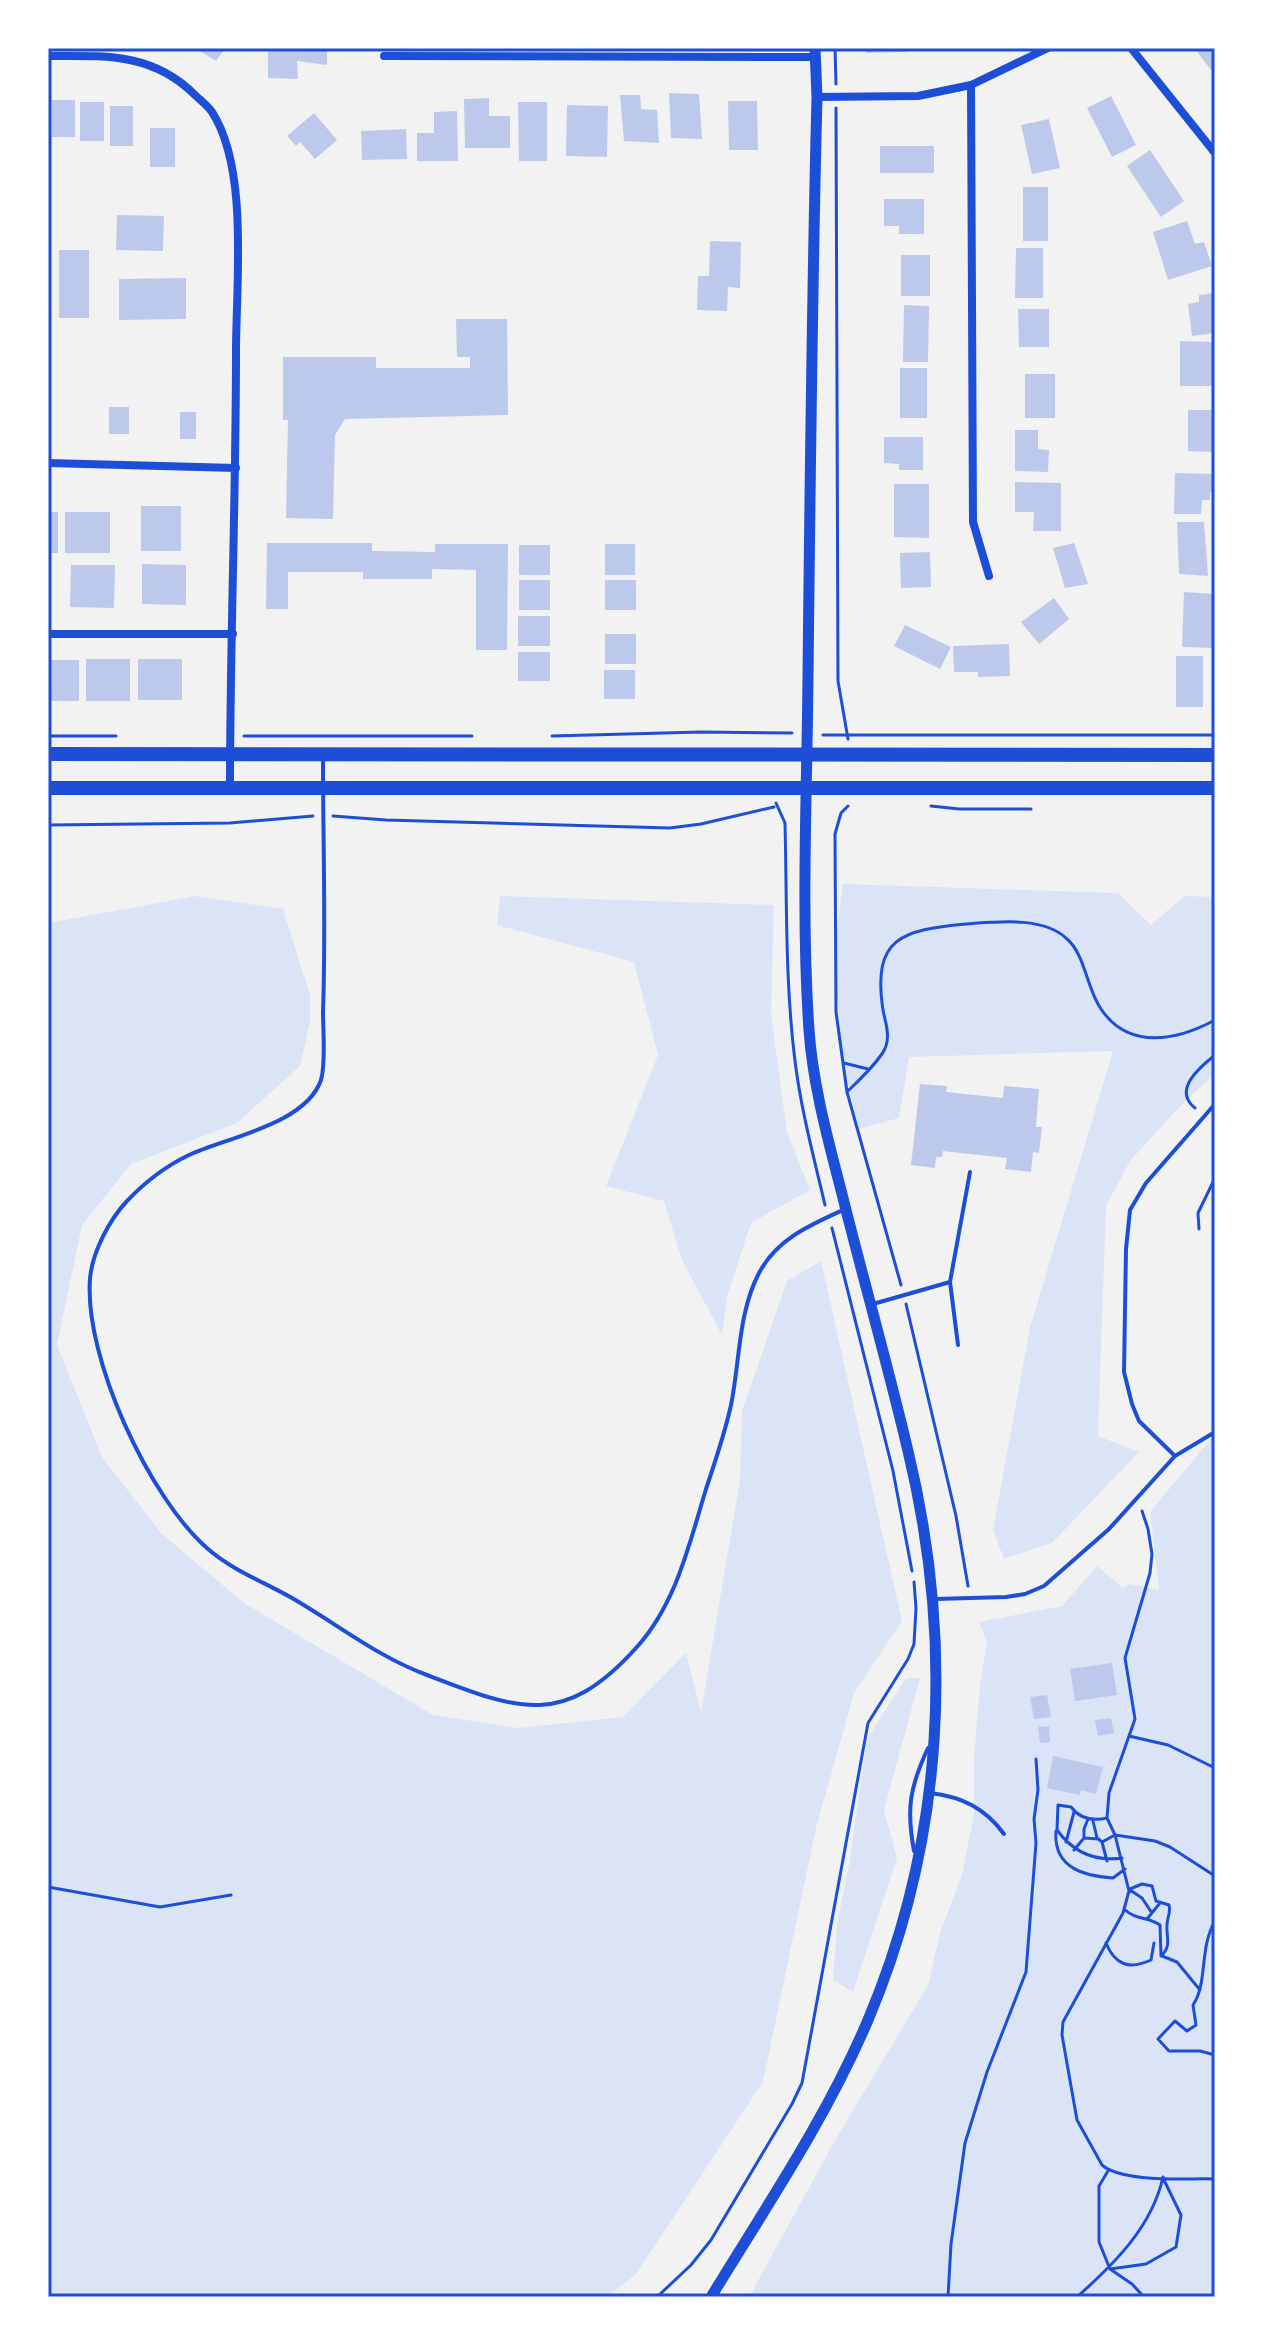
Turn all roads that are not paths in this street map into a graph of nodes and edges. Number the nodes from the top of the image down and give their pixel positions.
1 (1048, 48) edge
2 (1131, 48) edge
3 (815, 52) edge
4 (48, 56) edge
5 (384, 56) dead end
6 (971, 85) junction
7 (817, 97) junction
8 (1215, 153) edge
9 (48, 463) edge
10 (236, 468) junction
11 (989, 576) dead end
12 (48, 634) edge
13 (233, 634) junction
14 (48, 754) edge
15 (230, 754) junction
16 (323, 754) junction
17 (807, 754) junction
18 (1215, 755) edge
19 (48, 788) edge
20 (230, 788) junction
21 (323, 788) junction
22 (807, 788) junction
23 (1215, 788) edge
24 (1215, 1104) edge
25 (970, 1172) dead end
26 (846, 1209) junction
27 (950, 1282) junction
28 (871, 1305) junction
29 (958, 1345) dead end
30 (1215, 1432) edge
31 (1175, 1456) junction
32 (934, 1599) junction
33 (936, 1731) junction
34 (929, 1793) junction
35 (1004, 1834) dead end
36 (917, 1866) junction
37 (711, 2297) edge

1 - 6 street
2 - 8 street
3 - 5 street
3 - 7 street
4 - 10 street
6 - 7 street
6 - 11 street
7 - 17 street
9 - 10 street
10 - 13 street
12 - 13 street
13 - 15 street
14 - 15 main road
15 - 16 main road
15 - 20 street
16 - 17 main road
16 - 21 lane
17 - 18 main road
17 - 22 street
19 - 20 main road
20 - 21 main road
21 - 22 main road
21 - 26 lane
22 - 23 main road
22 - 26 street
24 - 31 lane
25 - 27 lane
26 - 28 street
27 - 28 lane
27 - 29 lane
28 - 32 street
30 - 31 lane
31 - 32 lane
32 - 33 street
33 - 34 street
33 - 36 lane
34 - 35 lane
34 - 36 street
36 - 37 street

